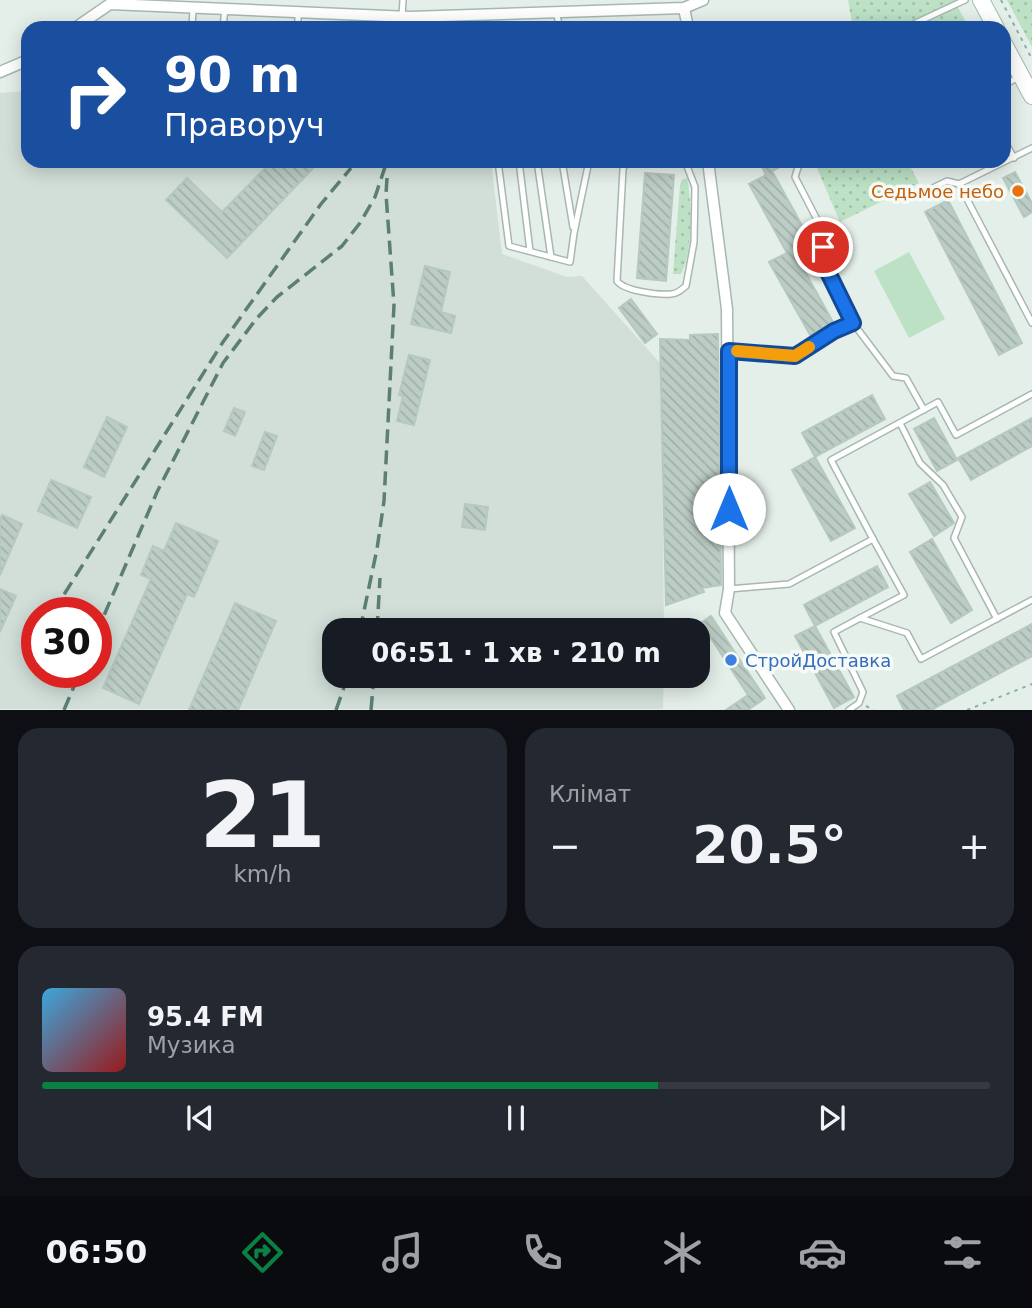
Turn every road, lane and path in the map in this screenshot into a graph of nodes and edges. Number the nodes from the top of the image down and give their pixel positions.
1 (403, 0) edge
2 (703, 0) edge
3 (965, 0) edge
4 (981, 0) edge
5 (1001, 0) edge
6 (111, 2) edge
7 (613, 5) edge
8 (193, 6) junction
9 (225, 8) junction
10 (684, 8) junction
11 (298, 10) junction
12 (556, 12) junction
13 (402, 17) junction
14 (85, 21) edge
15 (192, 21) edge
16 (224, 21) edge
17 (298, 21) edge
18 (558, 21) edge
19 (687, 21) edge
20 (920, 21) edge
21 (992, 21) edge
22 (1011, 57) edge
23 (1032, 59) edge
24 (21, 63) edge
25 (0, 72) edge
26 (1021, 76) junction
27 (1011, 81) edge
28 (1032, 96) edge
29 (1032, 148) edge
30 (1011, 153) edge
31 (1014, 158) junction
32 (1011, 159) edge
33 (499, 168) edge
34 (520, 168) edge
35 (538, 168) edge
36 (563, 168) edge
37 (587, 168) edge
38 (624, 168) edge
39 (688, 168) edge
40 (709, 168) edge
41 (798, 168) edge
42 (993, 168) edge
43 (959, 184) junction
44 (918, 195) dead end
45 (573, 233) junction
46 (530, 251) junction
47 (551, 257) junction
48 (1032, 306) edge
49 (1025, 310) junction
50 (853, 323) junction
51 (1032, 323) edge
52 (729, 351) junction
53 (1032, 394) edge
54 (924, 410) junction
55 (900, 423) junction
56 (873, 539) junction
57 (729, 589) junction
58 (1032, 600) edge
59 (860, 618) junction
60 (997, 619) junction
61 (1032, 684) edge
62 (789, 709) edge
63 (849, 709) edge
64 (967, 709) edge

1 - 13 lane
2 - 10 street
3 - 20 lane
4 - 21 main road
5 - 23 path
6 - 8 street
6 - 14 street
7 - 10 street
7 - 12 street
8 - 9 street
8 - 15 lane
9 - 11 street
9 - 16 lane
10 - 19 street
11 - 13 street
11 - 17 lane
12 - 13 street
12 - 18 lane
22 - 26 main road
24 - 25 street
26 - 27 lane
26 - 28 main road
29 - 31 lane
30 - 31 lane
31 - 32 lane
33 - 46 lane
34 - 46 lane
35 - 47 lane
36 - 45 lane
37 - 45 lane
38 - 39 lane
40 - 52 street
41 - 50 lane
42 - 43 lane
43 - 44 lane
43 - 49 lane
45 - 47 lane
46 - 47 lane
48 - 49 lane
49 - 51 lane
50 - 52 lane
50 - 54 lane
52 - 57 street
53 - 54 lane
54 - 55 lane
55 - 56 lane
55 - 60 lane
56 - 57 lane
56 - 59 lane
57 - 62 street
58 - 60 lane
59 - 60 lane
59 - 63 lane
61 - 64 path

